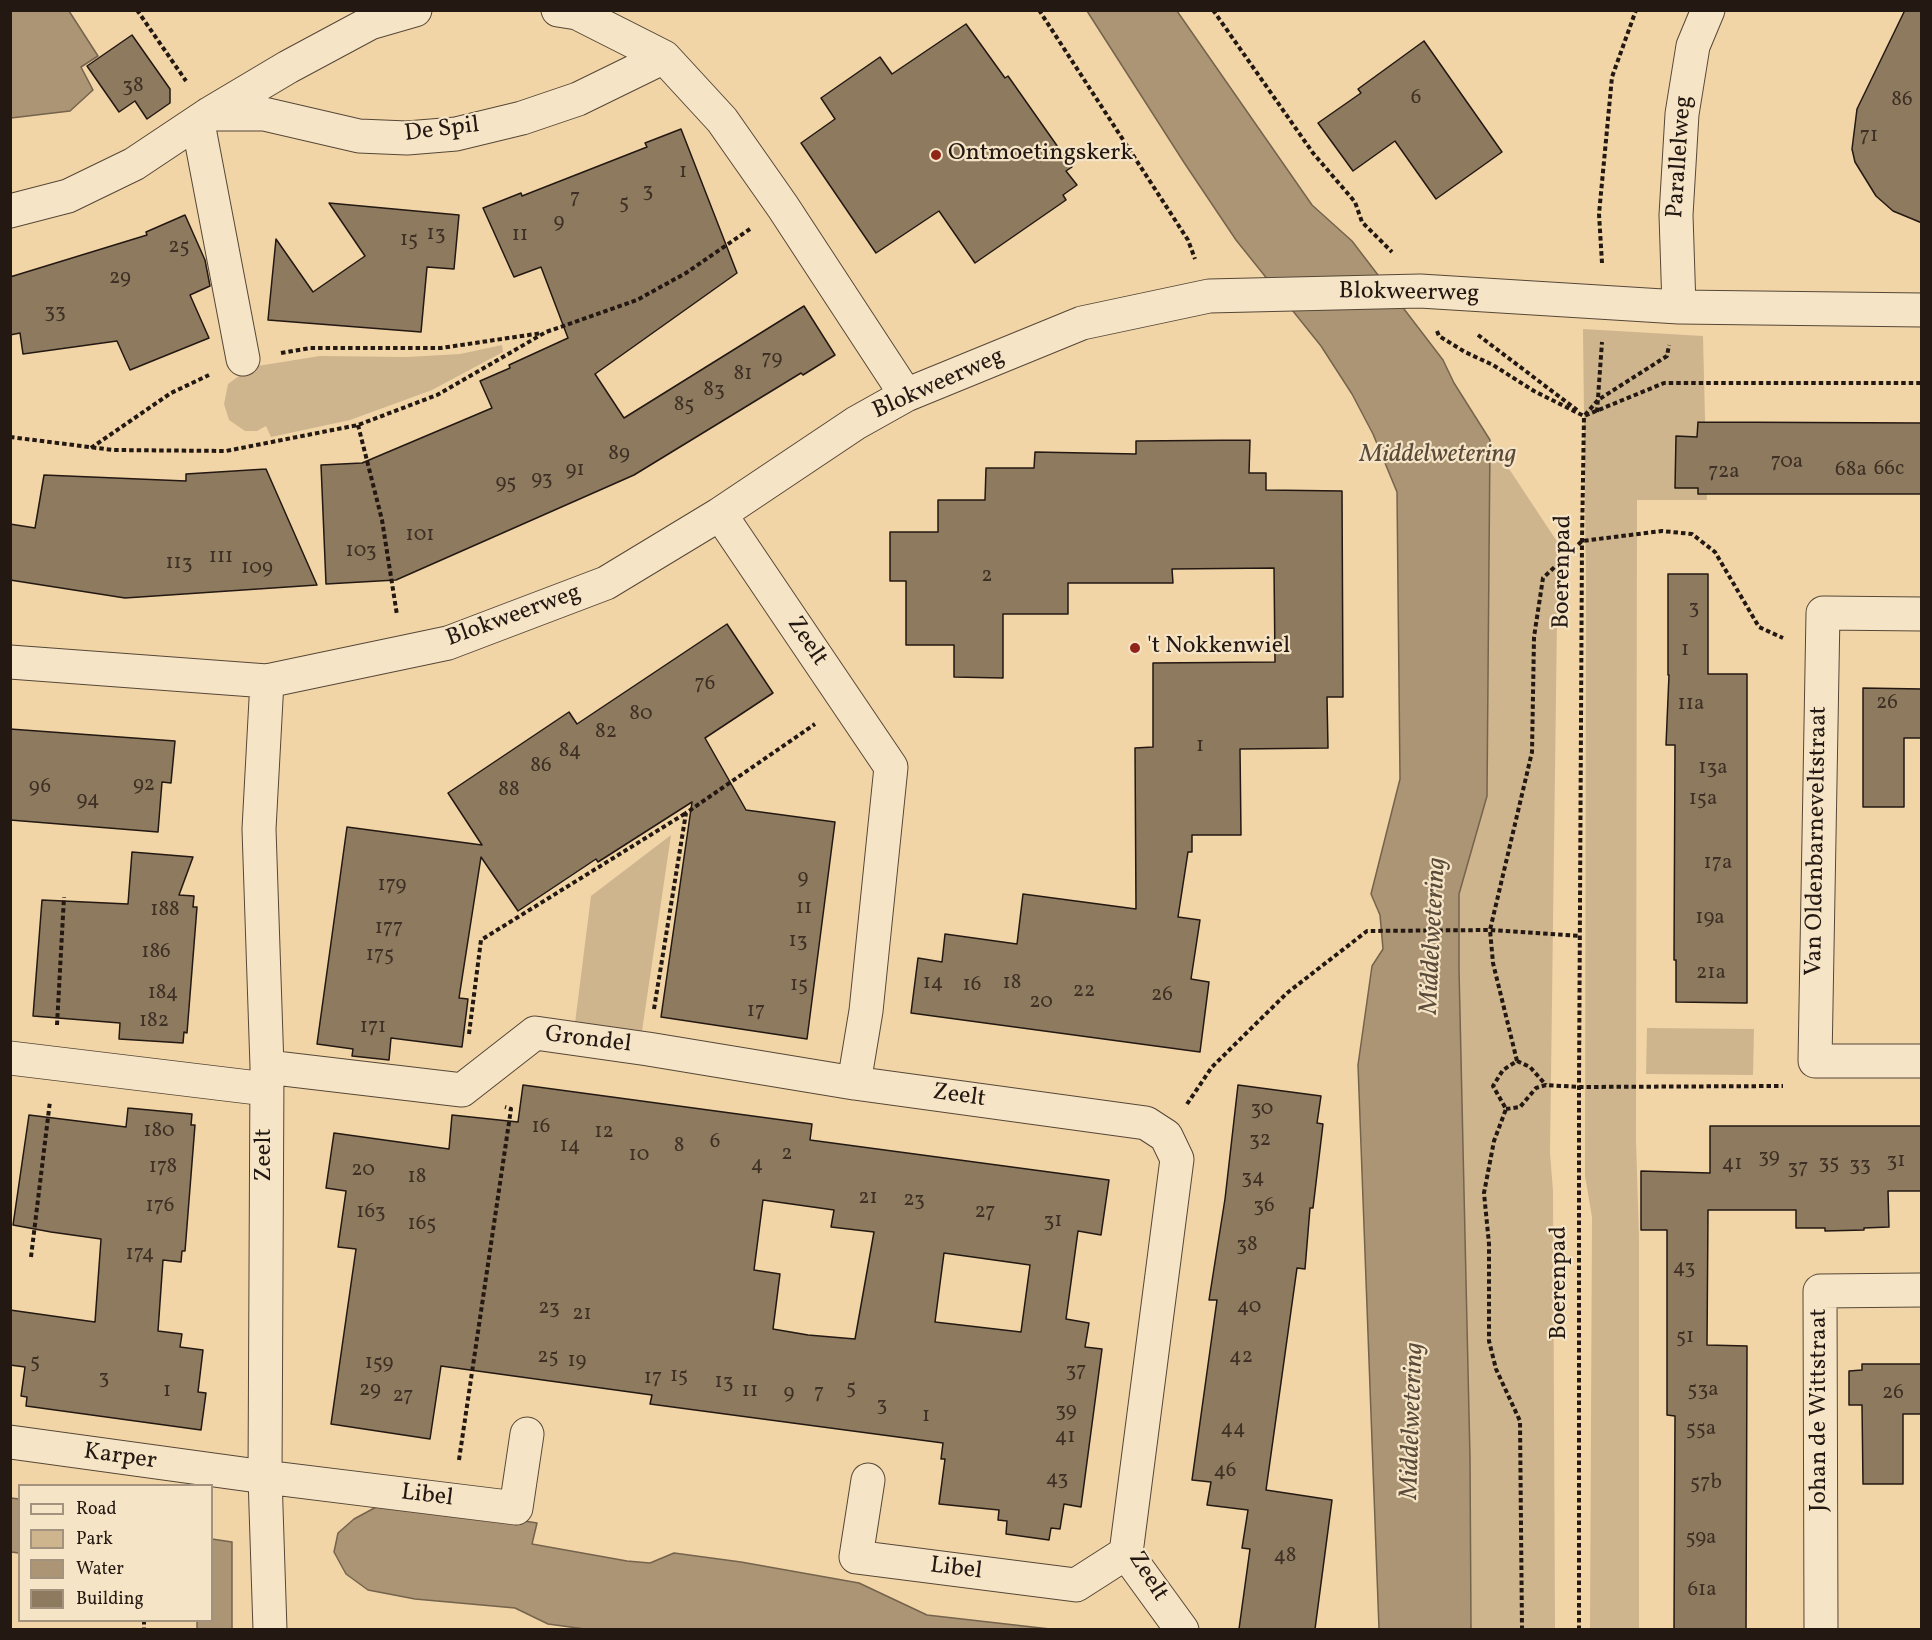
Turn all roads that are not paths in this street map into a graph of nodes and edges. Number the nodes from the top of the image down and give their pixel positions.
1 (415, 10) edge
2 (1708, 10) edge
3 (571, 11) edge
4 (664, 57) junction
5 (204, 118) junction
6 (10, 211) edge
7 (1679, 307) junction
8 (1922, 310) edge
9 (243, 359) road end
10 (906, 394) junction
11 (720, 514) junction
12 (1922, 614) edge
13 (10, 662) edge
14 (267, 681) junction
15 (10, 1058) edge
16 (1922, 1061) edge
17 (267, 1078) junction
18 (854, 1083) junction
19 (1922, 1290) edge
20 (527, 1434) dead end
21 (10, 1442) edge
22 (265, 1477) junction
23 (868, 1480) dead end
24 (1126, 1553) junction
25 (270, 1629) edge
26 (1182, 1629) edge
27 (1821, 1629) edge

1 - 5 street
2 - 7 street, Parallelweg
3 - 4 street
4 - 5 street, De Spil
4 - 10 street
5 - 6 street
5 - 9 street
7 - 8 street, Blokweerweg
7 - 10 street, Blokweerweg
10 - 11 street, Blokweerweg
11 - 14 street, Blokweerweg
11 - 18 street, Zeelt
12 - 16 street, Van Oldenbarneveltstraat
13 - 14 street, Blokweerweg
14 - 17 street, Zeelt
15 - 17 street
17 - 18 street, Grondel
17 - 22 street, Zeelt
18 - 24 street, Zeelt
19 - 27 street, Johan de Wittstraat
20 - 22 street, Libel
21 - 22 street, Karper
22 - 25 street, Zeelt
23 - 24 street, Libel
24 - 26 street, Zeelt

